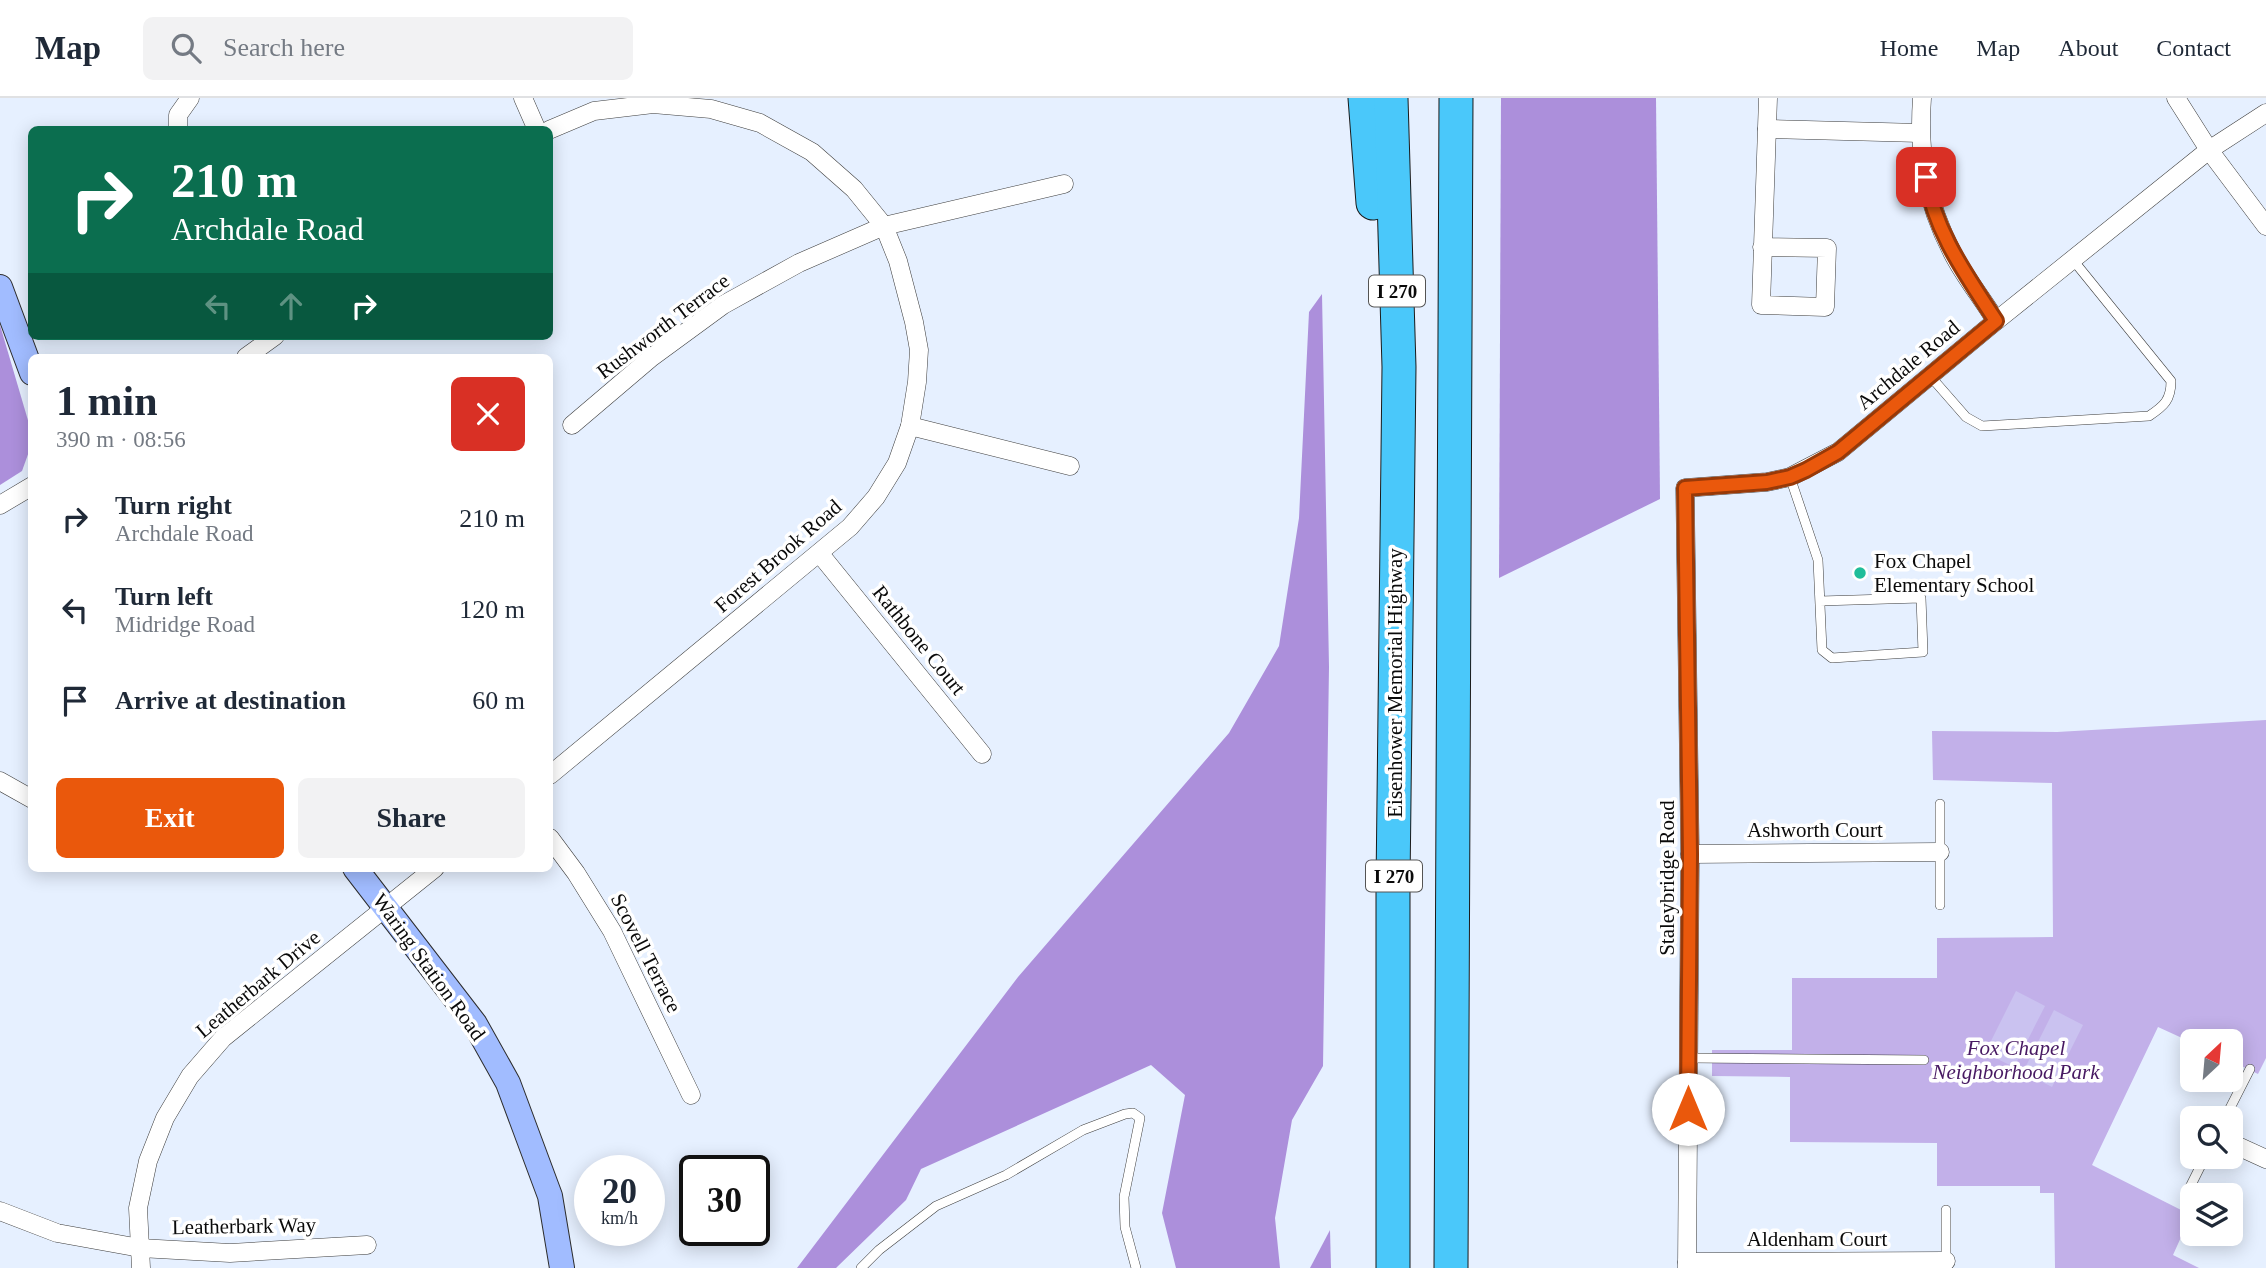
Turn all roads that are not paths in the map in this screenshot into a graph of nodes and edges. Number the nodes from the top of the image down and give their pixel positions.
1 (190, 98) edge
2 (523, 98) edge
3 (1365, 98) edge
4 (1391, 98) edge
5 (1458, 98) edge
6 (1768, 98) edge
7 (1922, 98) edge
8 (2176, 98) edge
9 (712, 104) edge
10 (2266, 113) edge
11 (178, 126) edge
12 (535, 126) edge
13 (553, 128) edge
14 (1767, 129) junction
15 (1920, 133) junction
16 (2209, 150) junction
17 (1064, 184) dead end
18 (884, 226) junction
19 (2266, 226) edge
20 (1762, 247) junction
21 (2073, 260) junction
22 (0, 287) edge
23 (1996, 321) junction
24 (264, 340) edge
25 (249, 354) edge
26 (28, 362) edge
27 (1931, 377) junction
28 (572, 425) dead end
29 (910, 426) junction
30 (1070, 466) dead end
31 (1790, 477) junction
32 (1396, 485) junction
33 (28, 488) edge
34 (1685, 488) joint
35 (0, 505) edge
36 (820, 554) junction
37 (1820, 601) junction
38 (982, 754) dead end
39 (553, 773) edge
40 (0, 781) edge
41 (28, 797) edge
42 (1940, 804) dead end
43 (553, 842) edge
44 (1940, 852) junction
45 (1690, 854) junction
46 (358, 872) edge
47 (430, 872) edge
48 (1940, 905) dead end
49 (386, 907) junction
50 (1689, 1058) junction
51 (1924, 1060) dead end
52 (2250, 1069) dead end
53 (691, 1095) dead end
54 (2231, 1106) edge
55 (2243, 1148) edge
56 (2266, 1159) edge
57 (1947, 1210) dead end
58 (0, 1212) edge
59 (367, 1245) dead end
60 (140, 1248) junction
61 (1687, 1265) edge
62 (1946, 1265) edge
63 (141, 1268) edge
64 (562, 1268) edge
65 (861, 1268) edge
66 (1136, 1268) edge
67 (1392, 1268) edge
68 (1451, 1268) edge

1 - 11 street
2 - 12 street
3 - 32 highway
4 - 32 highway, Eisenhower Memorial Highway / I 270
5 - 68 highway, I 270
6 - 14 street
7 - 15 street
8 - 16 street
9 - 13 street, Forest Brook Road
9 - 18 street, Forest Brook Road
10 - 16 street, Archdale Road
14 - 15 street
14 - 20 street
15 - 23 street
16 - 19 street
16 - 21 street, Archdale Road
17 - 18 street, Rushworth Terrace
18 - 28 street, Rushworth Terrace
18 - 29 street, Forest Brook Road
20 - 20 street
21 - 23 street, Archdale Road
21 - 27 lane
22 - 26 street
23 - 27 street, Archdale Road
24 - 25 street
27 - 31 street, Archdale Road
29 - 30 street
29 - 36 street, Forest Brook Road
31 - 34 street, Archdale Road
31 - 37 lane
32 - 67 highway, Eisenhower Memorial Highway / I 270
33 - 35 street
34 - 45 street, Staleybridge Road
36 - 38 street, Rathbone Court
36 - 39 street, Forest Brook Road
37 - 37 lane
40 - 41 street
42 - 44 lane
43 - 53 street, Scovell Terrace
44 - 45 street, Ashworth Court
44 - 48 lane
45 - 50 street, Staleybridge Road
46 - 49 street, Waring Station Road
47 - 49 street
49 - 60 street, Leatherbark Drive
49 - 64 street, Waring Station Road
50 - 51 lane
50 - 61 street, Staleybridge Road
52 - 54 lane
55 - 56 street
57 - 62 lane
58 - 60 street, Leatherbark Way
59 - 60 street, Leatherbark Way
60 - 63 street, Leatherbark Drive
61 - 62 street, Aldenham Court
65 - 66 lane

